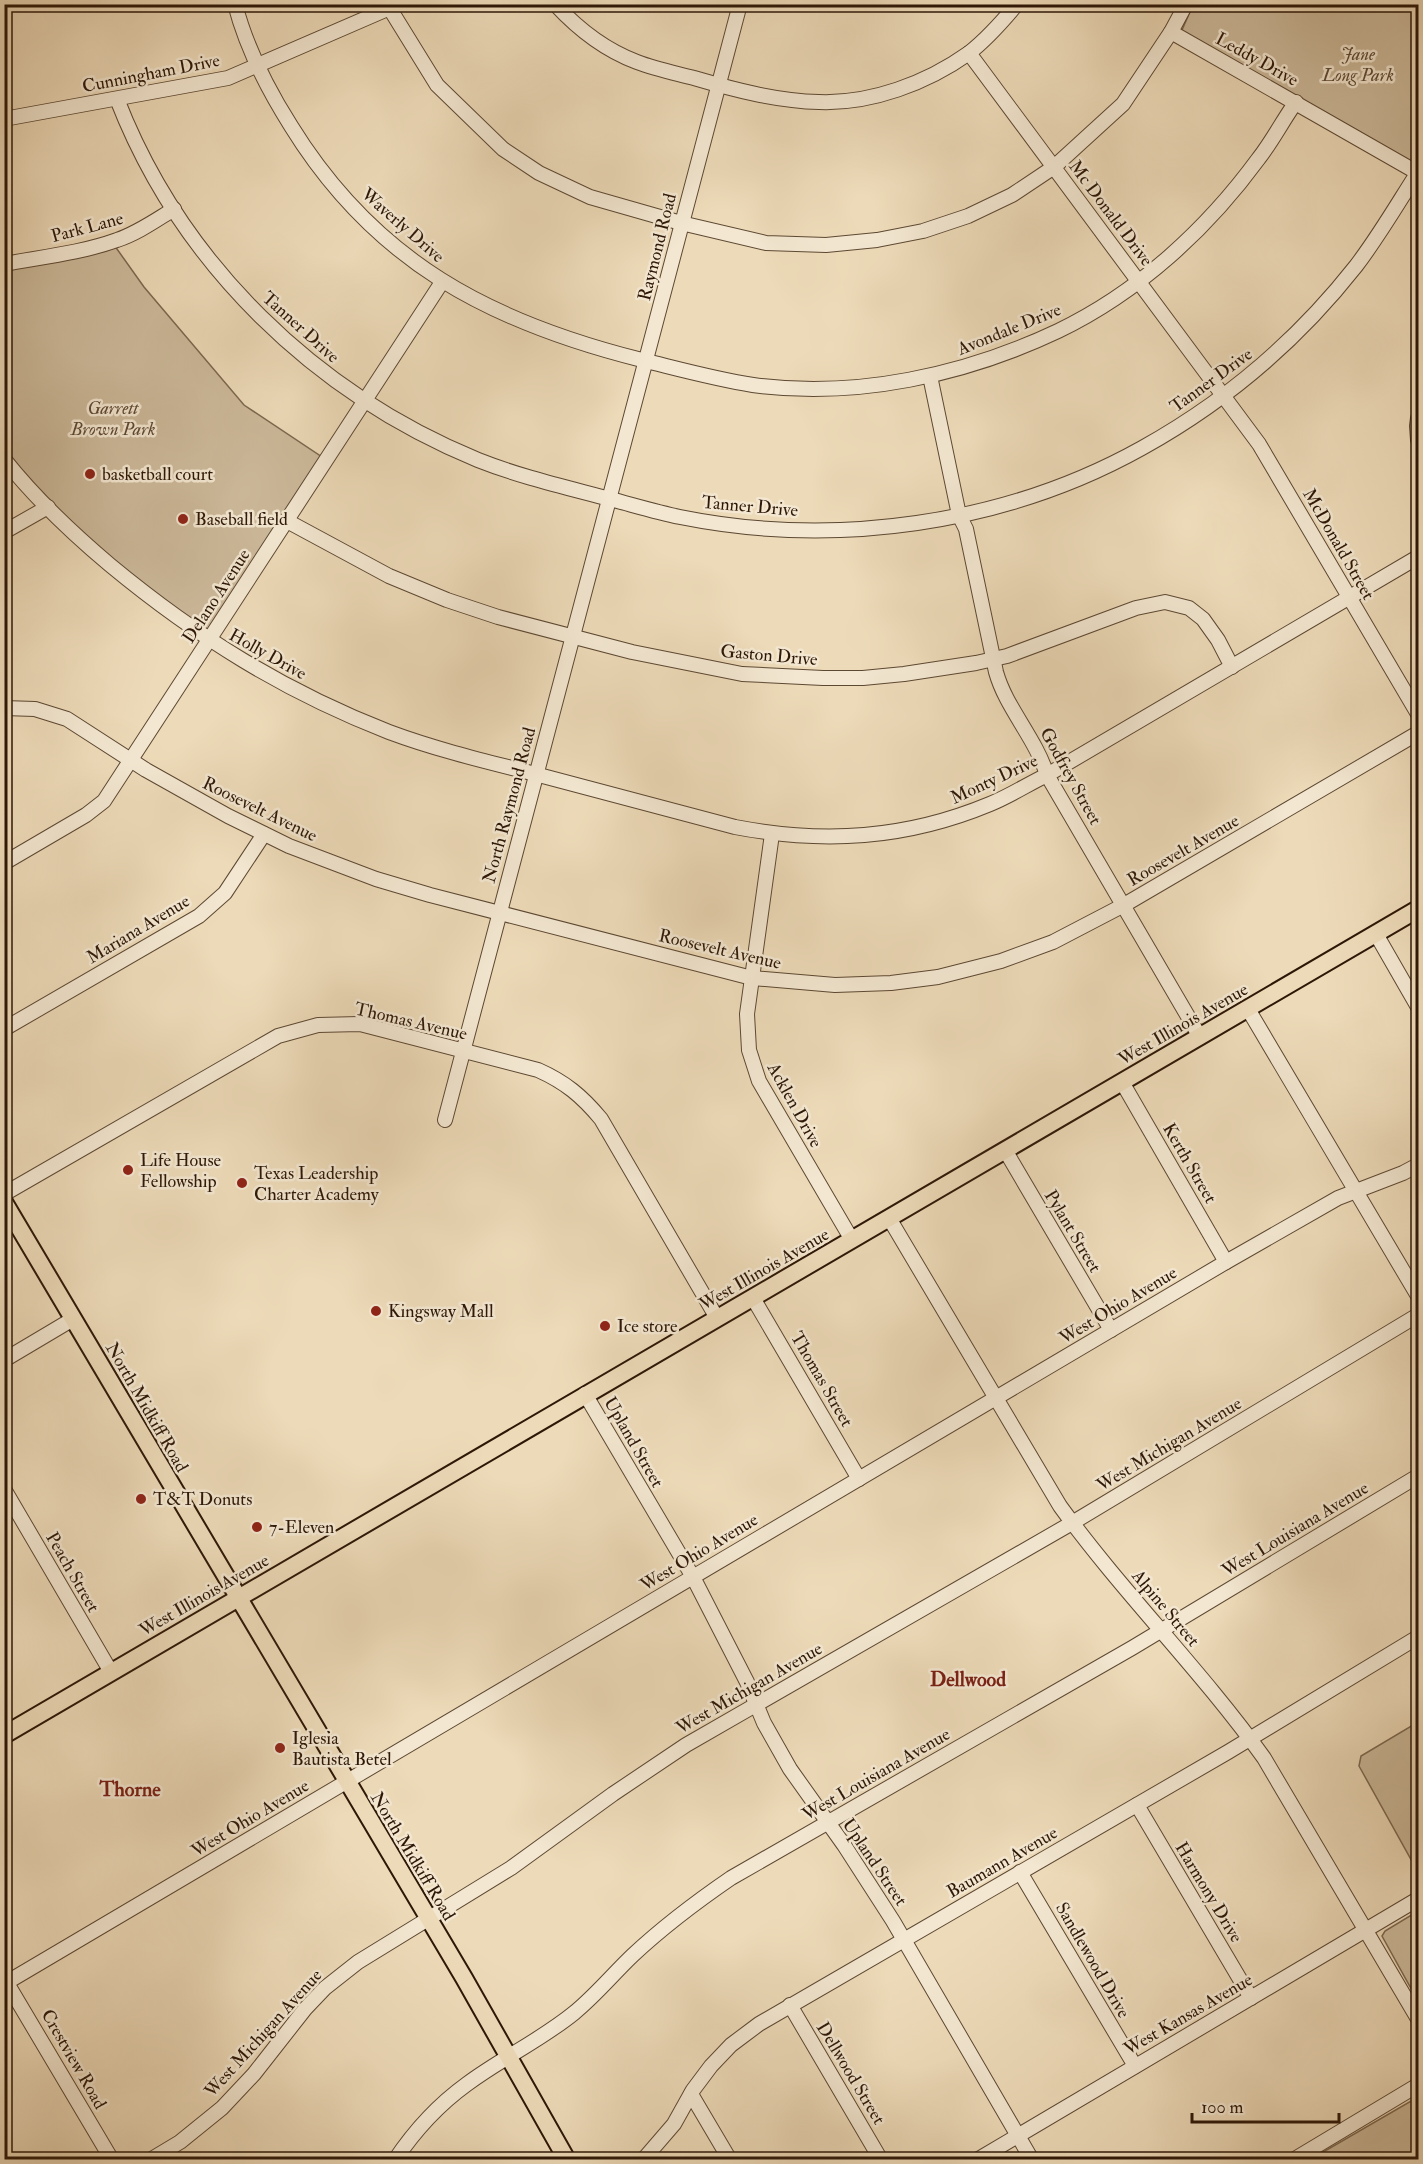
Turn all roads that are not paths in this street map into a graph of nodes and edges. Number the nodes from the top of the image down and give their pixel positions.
1 (235, 4) edge
2 (555, 4) edge
3 (740, 4) edge
4 (1017, 4) edge
5 (1186, 4) edge
6 (392, 6) edge
7 (1171, 32) junction
8 (969, 53) junction
9 (258, 65) junction
10 (718, 85) junction
11 (117, 99) junction
12 (1296, 102) junction
13 (4, 119) edge
14 (1054, 167) junction
15 (1418, 172) edge
16 (174, 209) junction
17 (681, 223) junction
18 (4, 264) edge
19 (1139, 281) junction
20 (442, 282) junction
21 (646, 361) junction
22 (930, 376) junction
23 (1224, 395) junction
24 (364, 401) junction
25 (1419, 418) edge
26 (1419, 440) edge
27 (4, 459) edge
28 (609, 498) junction
29 (48, 507) junction
30 (959, 515) junction
31 (287, 521) junction
32 (4, 532) edge
33 (1419, 557) edge
34 (1349, 598) junction
35 (574, 637) junction
36 (209, 640) junction
37 (993, 659) junction
38 (1232, 667) junction
39 (4, 708) edge
40 (1419, 714) edge
41 (1419, 733) edge
42 (130, 760) junction
43 (535, 775) junction
44 (1047, 775) junction
45 (264, 834) junction
46 (772, 834) junction
47 (4, 862) edge
48 (1124, 905) junction
49 (1419, 909) edge
50 (499, 913) junction
51 (1376, 934) junction
52 (752, 978) junction
53 (1419, 1007) edge
54 (1248, 1009) junction
55 (4, 1029) edge
56 (1200, 1037) junction
57 (463, 1051) junction
58 (1122, 1082) junction
59 (446, 1120) dead end
60 (1005, 1150) junction
61 (1419, 1164) edge
62 (1356, 1191) junction
63 (4, 1194) edge
64 (4, 1202) edge
65 (889, 1218) junction
66 (852, 1240) junction
67 (1226, 1262) junction
68 (1419, 1296) edge
69 (753, 1298) junction
70 (1419, 1314) edge
71 (717, 1318) junction
72 (73, 1319) junction
73 (1111, 1330) junction
74 (4, 1360) edge
75 (585, 1394) junction
76 (996, 1398) junction
77 (1419, 1476) edge
78 (859, 1479) junction
79 (4, 1489) edge
80 (1072, 1523) junction
81 (693, 1577) junction
82 (237, 1598) junction
83 (1161, 1629) junction
84 (1419, 1637) edge
85 (111, 1672) junction
86 (756, 1705) junction
87 (4, 1735) edge
88 (1250, 1738) junction
89 (346, 1782) junction
90 (1137, 1805) junction
91 (827, 1822) junction
92 (1020, 1872) junction
93 (1419, 1899) edge
94 (428, 1920) junction
95 (1366, 1930) junction
96 (903, 1940) junction
97 (5, 1981) edge
98 (1251, 1998) junction
99 (790, 2005) junction
100 (1419, 2019) edge
101 (509, 2058) junction
102 (1135, 2066) junction
103 (1419, 2085) edge
104 (691, 2094) junction
105 (1018, 2135) junction
106 (112, 2160) edge
107 (150, 2160) edge
108 (395, 2160) edge
109 (567, 2160) edge
110 (643, 2160) edge
111 (730, 2160) edge
112 (881, 2160) edge
113 (976, 2160) edge
114 (1032, 2160) edge
115 (1293, 2160) edge

1 - 9 street, Waverly Drive
2 - 10 street
3 - 10 street, Raymond Road
4 - 8 street
5 - 7 street
6 - 9 street, Cunningham Drive
6 - 17 street
7 - 12 street, Leddy Drive
7 - 14 street
8 - 10 street
8 - 14 street, Mc Donald Drive
9 - 11 street, Cunningham Drive
9 - 20 street, Waverly Drive
10 - 17 street, Raymond Road
11 - 13 street, Cunningham Drive
11 - 16 street, Tanner Drive
12 - 15 street, Leddy Drive
12 - 19 street, Avondale Drive
14 - 17 street
14 - 19 street, Mc Donald Drive
15 - 23 street, Tanner Drive
16 - 18 street, Park Lane
16 - 24 street, Tanner Drive
17 - 21 street, Raymond Road
19 - 22 street, Avondale Drive
19 - 23 street, Mc Donald Drive
20 - 21 street, Waverly Drive
20 - 24 street, Delano Avenue
21 - 22 street, Avondale Drive
21 - 28 street, Raymond Road
22 - 30 street
23 - 30 street, Tanner Drive
23 - 34 street, McDonald Street
24 - 28 street, Tanner Drive
24 - 31 street, Delano Avenue
25 - 26 street
27 - 29 street, Holly Drive
28 - 30 street, Tanner Drive
28 - 35 street, North Raymond Road
29 - 32 street
29 - 36 street, Holly Drive
30 - 37 street, Godfrey Street
31 - 35 street, Gaston Drive
31 - 36 street, Delano Avenue
33 - 34 street, Monty Drive
34 - 38 street, Monty Drive
34 - 40 street, McDonald Street
35 - 37 street, Gaston Drive
35 - 43 street, North Raymond Road
36 - 42 street, Delano Avenue
36 - 43 street, Holly Drive
37 - 38 street, Gaston Drive
37 - 44 street, Godfrey Street
38 - 44 street, Monty Drive
39 - 42 street, Roosevelt Avenue
41 - 48 street, Roosevelt Avenue
42 - 45 street, Roosevelt Avenue
42 - 47 street, Delano Avenue
43 - 46 street, Monty Drive
43 - 50 street, North Raymond Road
44 - 46 street, Monty Drive
44 - 48 street, Godfrey Street
45 - 50 street, Roosevelt Avenue
45 - 55 street, Mariana Avenue
46 - 52 street, Acklen Drive
48 - 52 street, Roosevelt Avenue
48 - 56 street, Godfrey Street
49 - 51 main road, West Illinois Avenue
50 - 52 street, Roosevelt Avenue
50 - 57 street, North Raymond Road
51 - 53 street
51 - 54 main road, West Illinois Avenue
52 - 66 street, Acklen Drive
54 - 56 main road, West Illinois Avenue
54 - 62 street
56 - 58 main road, West Illinois Avenue
57 - 59 street, North Raymond Road
57 - 63 street, Thomas Avenue
57 - 71 street, Thomas Avenue
58 - 60 main road, West Illinois Avenue
58 - 67 street, Kerth Street
60 - 65 main road, West Illinois Avenue
60 - 73 street, Pylant Street
61 - 62 street, West Ohio Avenue
62 - 67 street, West Ohio Avenue
62 - 68 street
64 - 72 main road, North Midkiff Road
65 - 66 main road, West Illinois Avenue
65 - 76 street, Alpine Street
66 - 69 main road, West Illinois Avenue
67 - 73 street, West Ohio Avenue
69 - 71 main road, West Illinois Avenue
69 - 78 street, Thomas Street
70 - 80 street, West Michigan Avenue
71 - 75 main road, West Illinois Avenue
72 - 74 street
72 - 82 main road, North Midkiff Road
73 - 76 street, West Ohio Avenue
75 - 81 street, Upland Street
75 - 82 main road, West Illinois Avenue
76 - 78 street, West Ohio Avenue
76 - 80 street, Alpine Street
77 - 83 street, West Louisiana Avenue
78 - 81 street, West Ohio Avenue
79 - 85 street, Peach Street
80 - 83 street, Alpine Street
80 - 86 street, West Michigan Avenue
81 - 86 street, Upland Street
81 - 89 street, West Ohio Avenue
82 - 85 main road, West Illinois Avenue
82 - 89 main road, North Midkiff Road
83 - 88 street, Alpine Street
83 - 91 street, West Louisiana Avenue
84 - 88 street, Baumann Avenue
85 - 87 main road, West Illinois Avenue
86 - 91 street, Upland Street
86 - 94 street, West Michigan Avenue
88 - 90 street, Baumann Avenue
88 - 95 street, Alpine Street
89 - 94 main road, North Midkiff Road
89 - 97 street, West Ohio Avenue
90 - 92 street, Baumann Avenue
90 - 98 street, Harmony Drive
91 - 96 street, Upland Street
91 - 101 street, West Louisiana Avenue
92 - 96 street, Baumann Avenue
92 - 102 street, Sandlewood Drive
93 - 95 street, West Kansas Avenue
94 - 101 main road, North Midkiff Road
94 - 107 street, West Michigan Avenue
95 - 98 street, West Kansas Avenue
95 - 100 street, Alpine Street
96 - 99 street, Baumann Avenue
96 - 105 street, Upland Street
97 - 106 street, Crestview Road
98 - 102 street, West Kansas Avenue
99 - 104 street, Baumann Avenue
99 - 112 street, Dellwood Street
101 - 108 street, West Louisiana Avenue
101 - 109 main road, North Midkiff Road
102 - 105 street, West Kansas Avenue
103 - 115 street
104 - 110 street, Baumann Avenue
104 - 111 street
105 - 113 street, West Kansas Avenue
105 - 114 street, Upland Street

